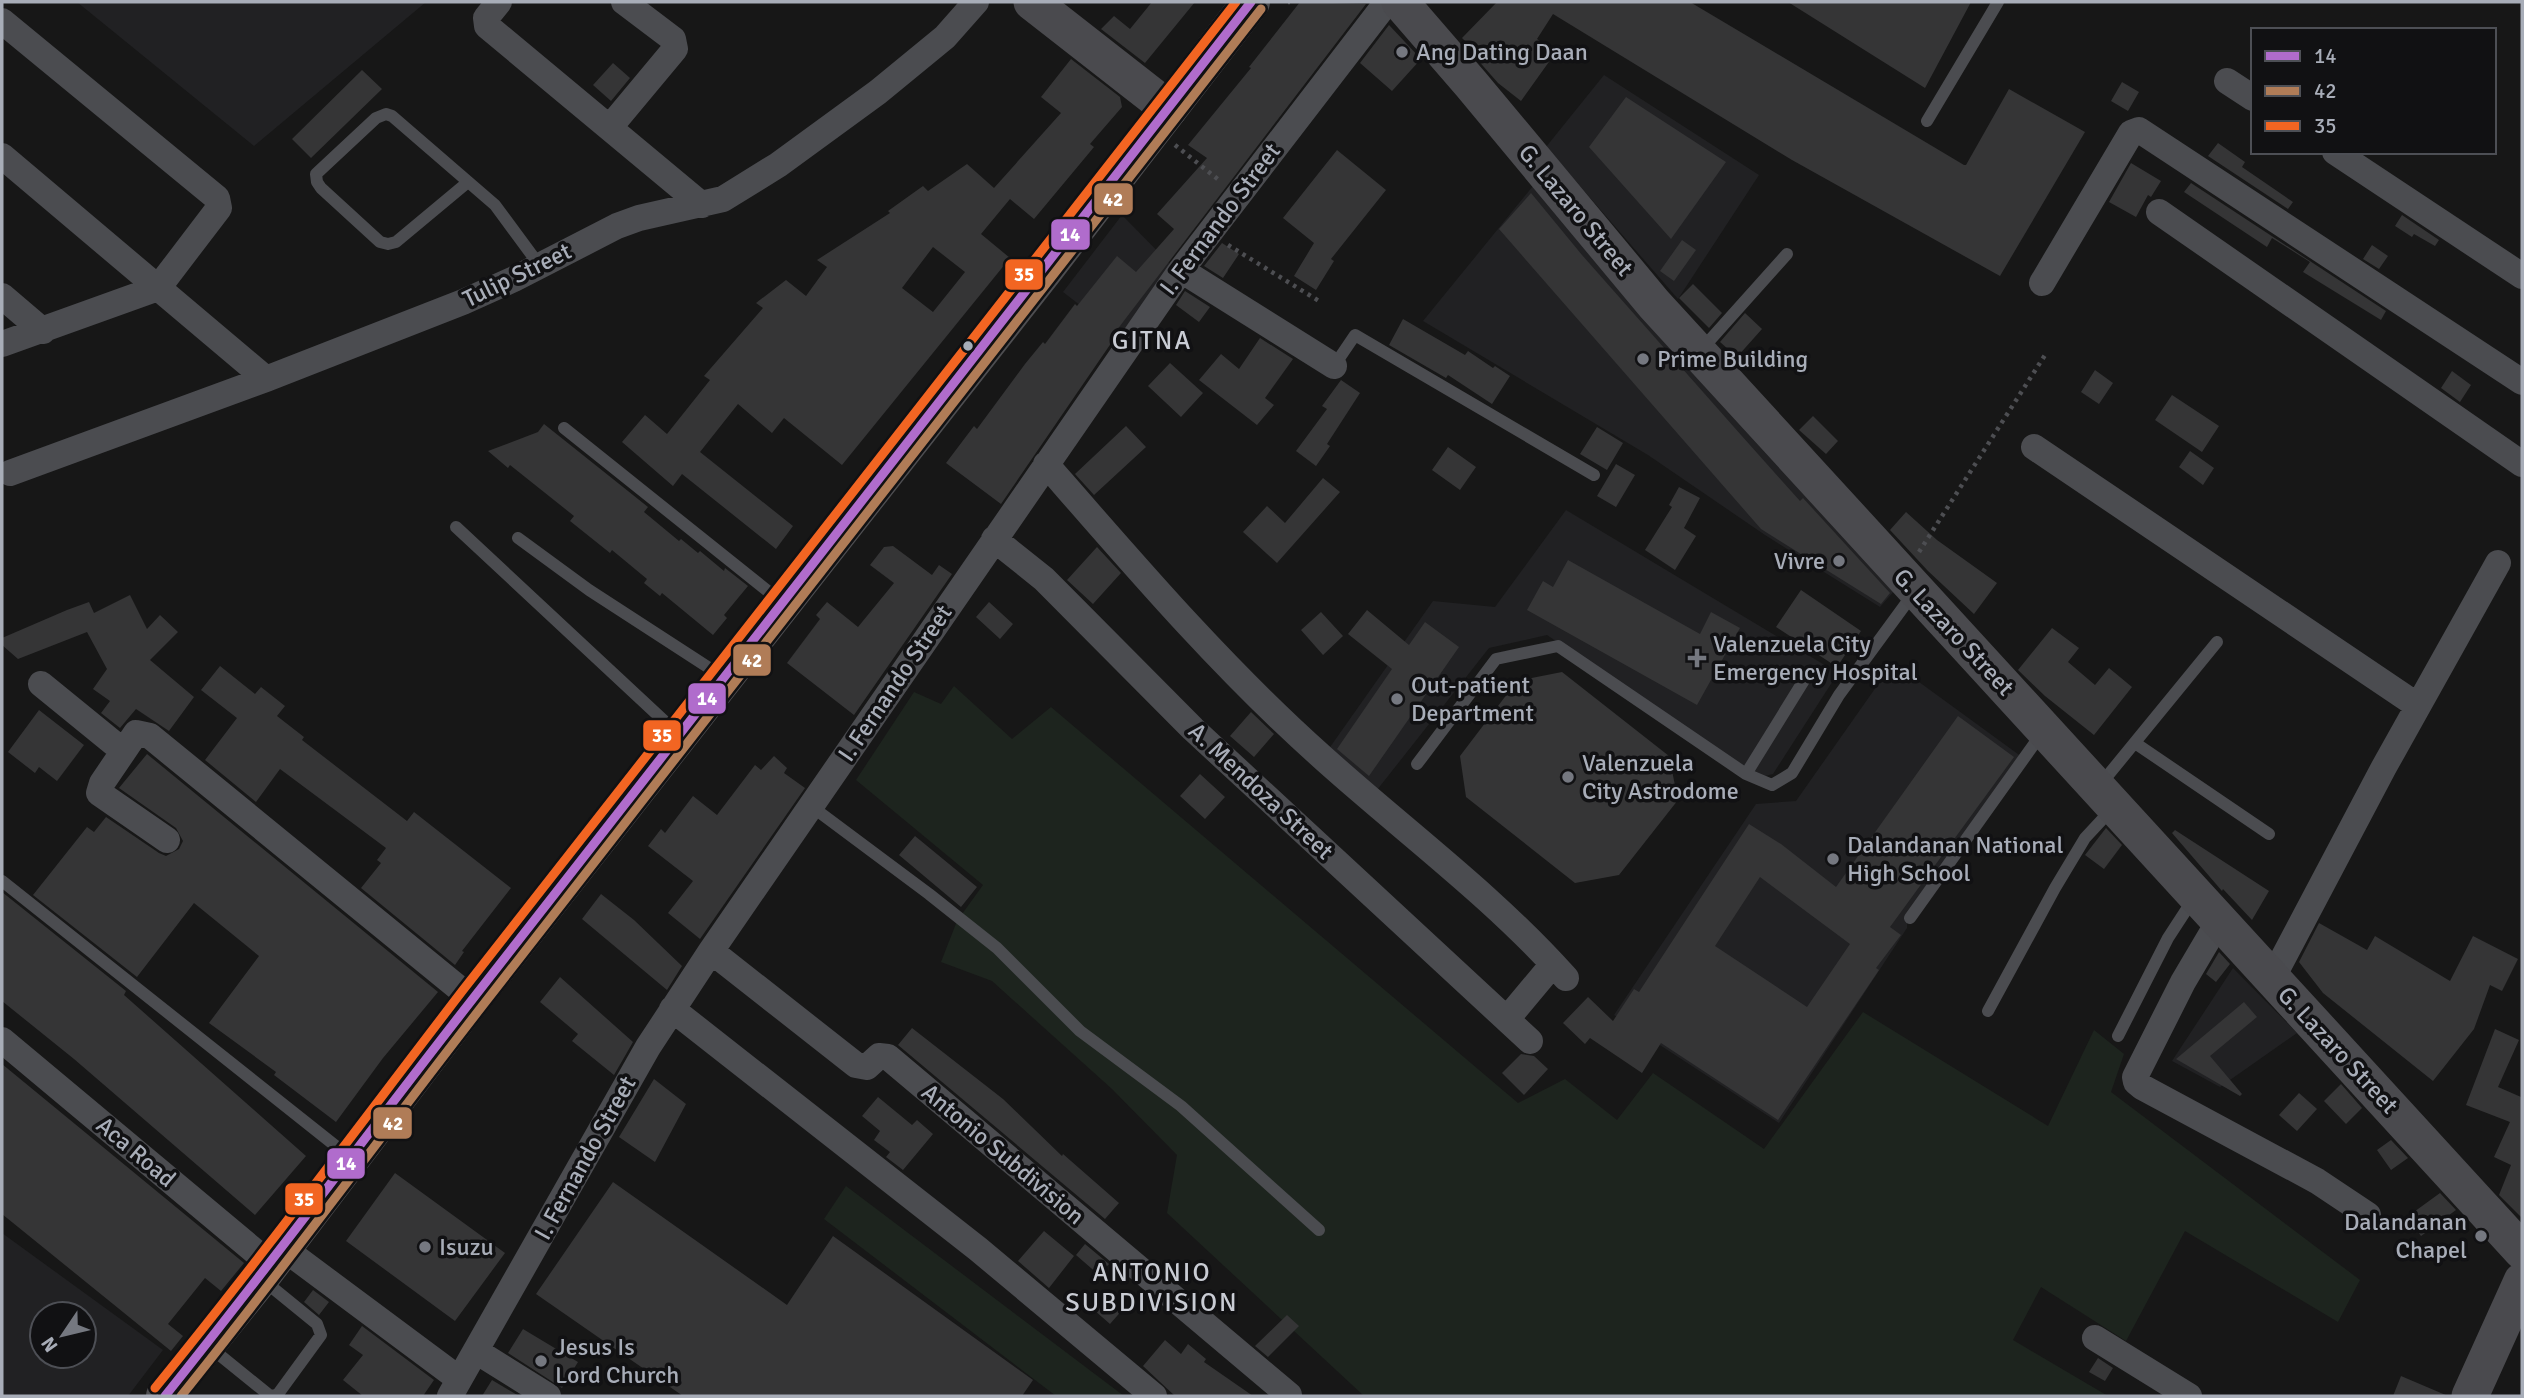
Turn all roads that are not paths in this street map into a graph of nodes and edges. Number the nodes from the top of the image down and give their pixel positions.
1 (499, 2) edge
2 (624, 2) edge
3 (976, 2) edge
4 (1032, 2) edge
5 (1251, 2) edge
6 (1387, 2) edge
7 (1399, 2) edge
8 (1998, 2) edge
9 (2, 21) edge
10 (2227, 81) dead end
11 (2251, 97) edge
12 (1161, 118) junction
13 (1927, 121) dead end
14 (610, 127) junction
15 (2337, 154) edge
16 (2, 156) edge
17 (468, 181) junction
18 (702, 205) junction
19 (2159, 212) dead end
20 (1787, 254) dead end
21 (541, 266) junction
22 (1181, 270) junction
23 (2522, 276) edge
24 (2042, 282) dead end
25 (158, 288) junction
26 (2, 296) edge
27 (43, 331) junction
28 (2, 344) edge
29 (1699, 353) junction
30 (1334, 366) joint
31 (266, 379) junction
32 (2522, 382) edge
33 (564, 428) dead end
34 (2034, 447) dead end
35 (1045, 464) junction
36 (2522, 464) edge
37 (10, 472) dead end
38 (1594, 475) dead end
39 (456, 527) dead end
40 (518, 538) dead end
41 (993, 538) junction
42 (2498, 563) dead end
43 (1910, 584) junction
44 (783, 603) junction
45 (2217, 642) dead end
46 (724, 677) junction
47 (1806, 677) dead end
48 (41, 684) dead end
49 (2418, 705) junction
50 (2044, 730) junction
51 (678, 735) junction
52 (2135, 743) junction
53 (122, 750) junction
54 (1418, 764) dead end
55 (1746, 774) junction
56 (2106, 797) junction
57 (811, 806) junction
58 (2269, 834) dead end
59 (167, 840) dead end
60 (2, 881) edge
61 (2208, 908) junction
62 (1910, 918) dead end
63 (711, 951) junction
64 (2272, 979) junction
65 (472, 999) junction
66 (672, 1009) junction
67 (1988, 1011) dead end
68 (1507, 1019) junction
69 (2118, 1036) dead end
70 (2, 1040) edge
71 (1530, 1041) dead end
72 (351, 1158) junction
73 (2368, 1214) dead end
74 (1319, 1230) dead end
75 (2522, 1251) edge
76 (271, 1263) junction
77 (2522, 1281) edge
78 (2095, 1338) dead end
79 (206, 1344) junction
80 (476, 1350) junction
81 (454, 1388) edge
82 (1289, 1395) edge
83 (165, 1396) edge
84 (274, 1396) edge
85 (548, 1396) edge
86 (1154, 1396) edge
87 (2189, 1396) edge
88 (2470, 1396) edge

1 - 14 street
2 - 14 street
3 - 18 street, Tulip Street
4 - 12 street
5 - 12 highway
6 - 22 street, I. Fernando Street
7 - 29 street, G. Lazaro Street
8 - 13 lane
9 - 25 street
10 - 11 street
12 - 44 highway
14 - 18 street
15 - 23 street
16 - 25 street
17 - 17 lane
17 - 21 lane
18 - 21 street, Tulip Street
19 - 36 street
20 - 29 lane
21 - 31 street, Tulip Street
22 - 30 street
22 - 35 street, I. Fernando Street
24 - 32 street
25 - 27 street
25 - 31 street
26 - 27 street
27 - 28 street
29 - 43 street, G. Lazaro Street
30 - 38 lane
31 - 37 street, Tulip Street
33 - 44 lane
34 - 49 street
35 - 41 street, I. Fernando Street
35 - 68 street
39 - 51 lane
40 - 46 lane
41 - 57 street, I. Fernando Street
41 - 68 street, A. Mendoza Street
42 - 49 street
43 - 50 street, G. Lazaro Street
43 - 55 lane
44 - 46 highway
45 - 52 lane
46 - 51 highway
47 - 55 lane
48 - 53 street
49 - 64 street
50 - 56 street, G. Lazaro Street
50 - 62 lane
51 - 65 highway
52 - 56 lane
52 - 58 lane
53 - 59 street
53 - 65 street
54 - 55 lane
56 - 61 street, G. Lazaro Street
56 - 67 lane
57 - 63 street, I. Fernando Street
57 - 74 lane
60 - 72 lane
61 - 64 street, G. Lazaro Street
61 - 69 lane
61 - 73 street
63 - 66 street, I. Fernando Street
63 - 82 street, Antonio Subdivision
64 - 75 street, G. Lazaro Street
65 - 72 highway
66 - 80 street, I. Fernando Street
66 - 86 street
68 - 71 street, A. Mendoza Street
70 - 76 street, Aca Road
72 - 76 highway
76 - 79 highway
76 - 81 street, Aca Road
76 - 84 lane
77 - 88 street
78 - 87 street
79 - 83 highway
79 - 84 lane
80 - 81 street, I. Fernando Street
80 - 85 street

